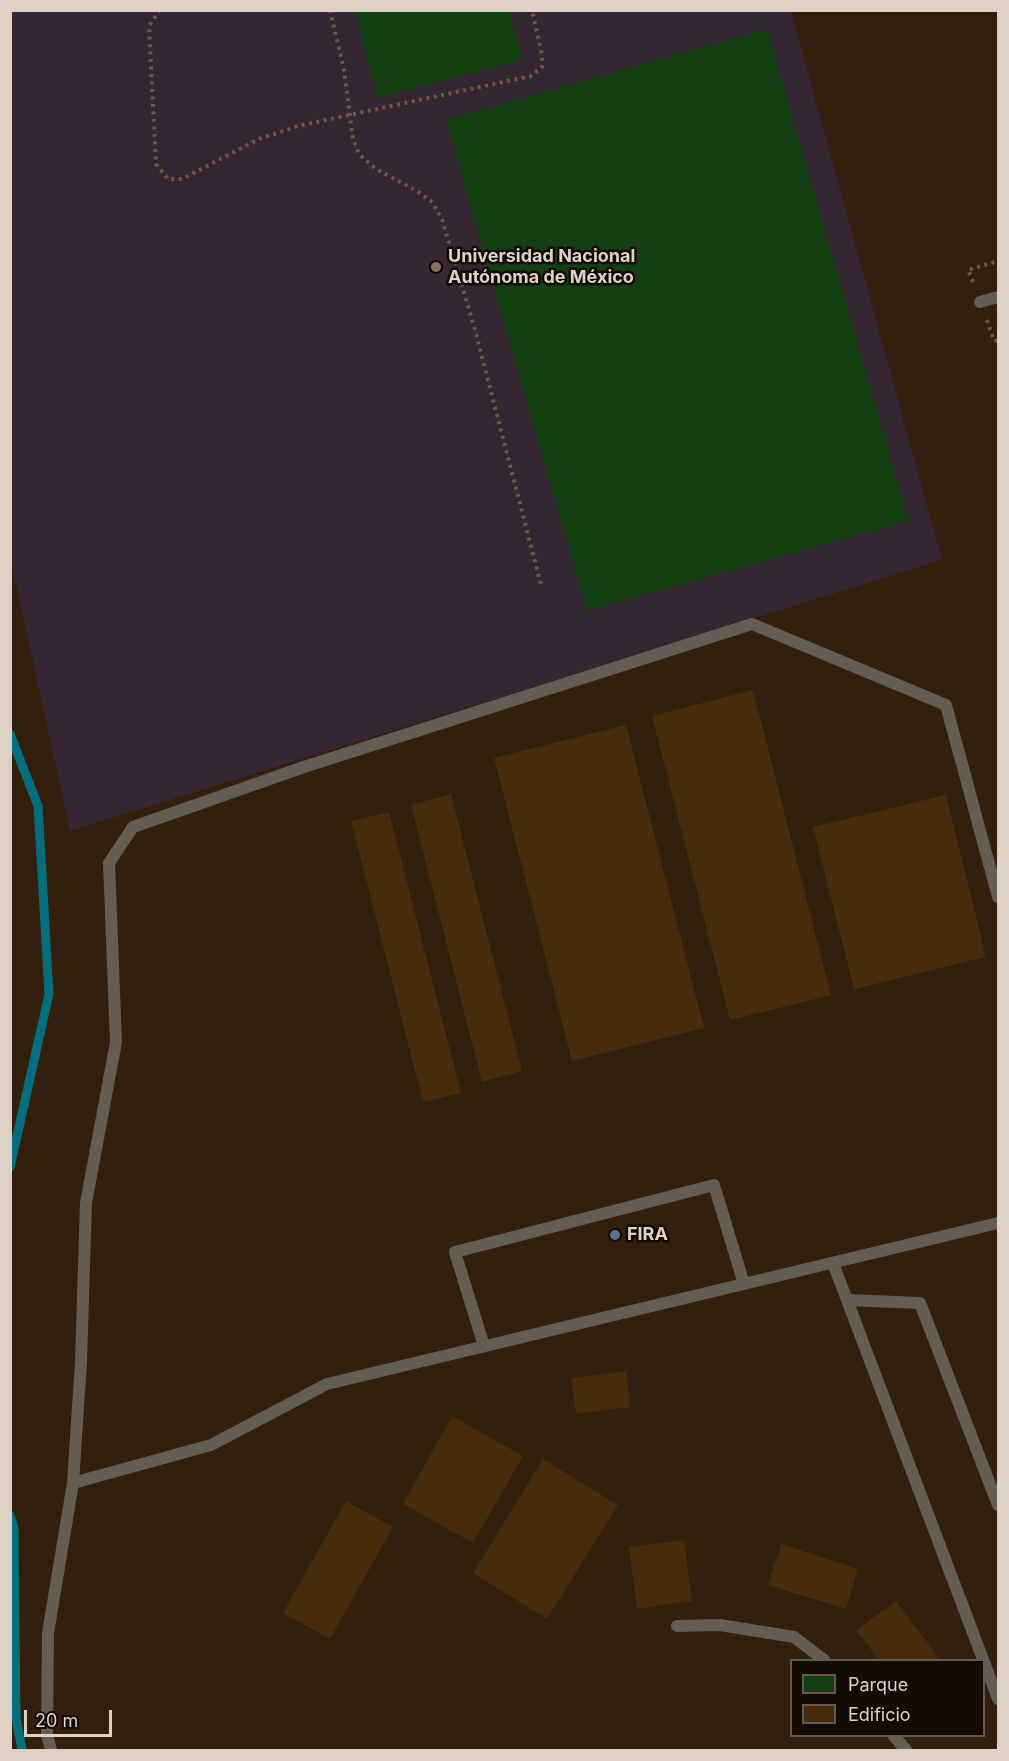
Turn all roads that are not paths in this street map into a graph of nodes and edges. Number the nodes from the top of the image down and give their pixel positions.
1 (999, 297) edge
2 (980, 302) dead end
3 (999, 897) edge
4 (999, 1223) edge
5 (833, 1263) junction
6 (744, 1284) junction
7 (847, 1300) junction
8 (484, 1346) junction
9 (73, 1482) junction
10 (999, 1505) edge
11 (677, 1626) dead end
12 (823, 1659) edge
13 (984, 1659) edge
14 (985, 1662) edge
15 (999, 1699) edge
16 (895, 1737) edge
17 (51, 1750) edge
18 (906, 1750) edge

1 - 2 lane
3 - 9 lane
4 - 5 lane
5 - 6 lane
5 - 7 lane
6 - 8 lane
6 - 8 lane
7 - 10 lane
7 - 13 lane
8 - 9 lane
9 - 17 lane
11 - 12 lane
14 - 15 lane
16 - 18 lane

